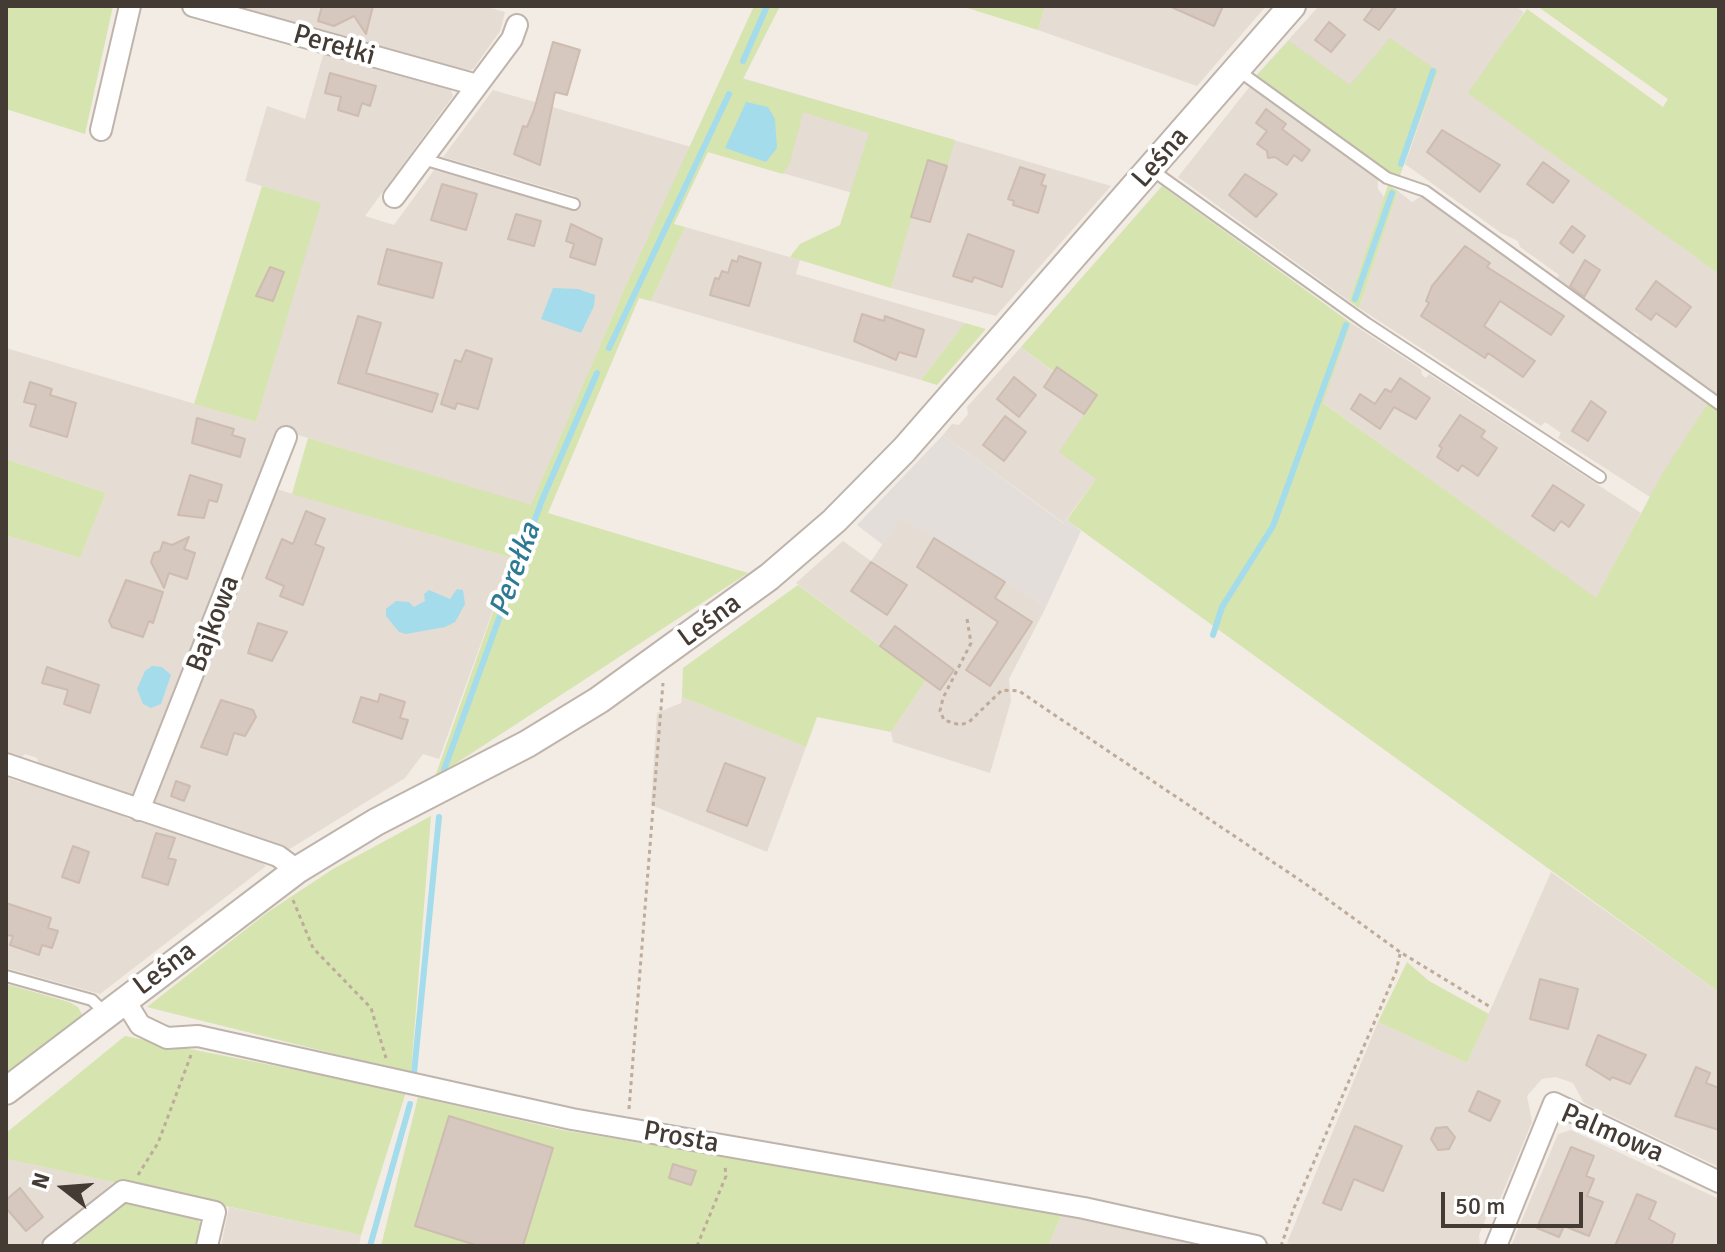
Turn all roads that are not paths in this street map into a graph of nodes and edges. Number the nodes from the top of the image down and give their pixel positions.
1 (130, 6) edge
2 (193, 6) edge
3 (1292, 6) edge
4 (517, 25) dead end
5 (1237, 70) junction
6 (477, 85) junction
7 (101, 130) dead end
8 (423, 159) junction
9 (1152, 170) junction
10 (394, 197) dead end
11 (574, 204) dead end
12 (1719, 404) edge
13 (286, 437) dead end
14 (1600, 477) dead end
15 (6, 764) edge
16 (139, 810) junction
17 (295, 881) junction
18 (6, 976) edge
19 (115, 1007) junction
20 (6, 1091) edge
21 (1719, 1182) edge
22 (53, 1246) edge
23 (207, 1246) edge
24 (1256, 1246) edge
25 (1496, 1246) edge

1 - 7 street
2 - 6 street, Perełki
3 - 5 street, Leśna
4 - 6 street
5 - 9 street, Leśna
5 - 12 lane
6 - 8 street
8 - 10 street
8 - 11 lane
9 - 14 lane
9 - 17 street, Leśna
13 - 16 street, Bajkowa
15 - 16 street
16 - 17 street
17 - 19 street, Leśna
18 - 19 lane
19 - 20 street, Leśna
19 - 24 street, Prosta
21 - 25 street, Palmowa
22 - 23 street

